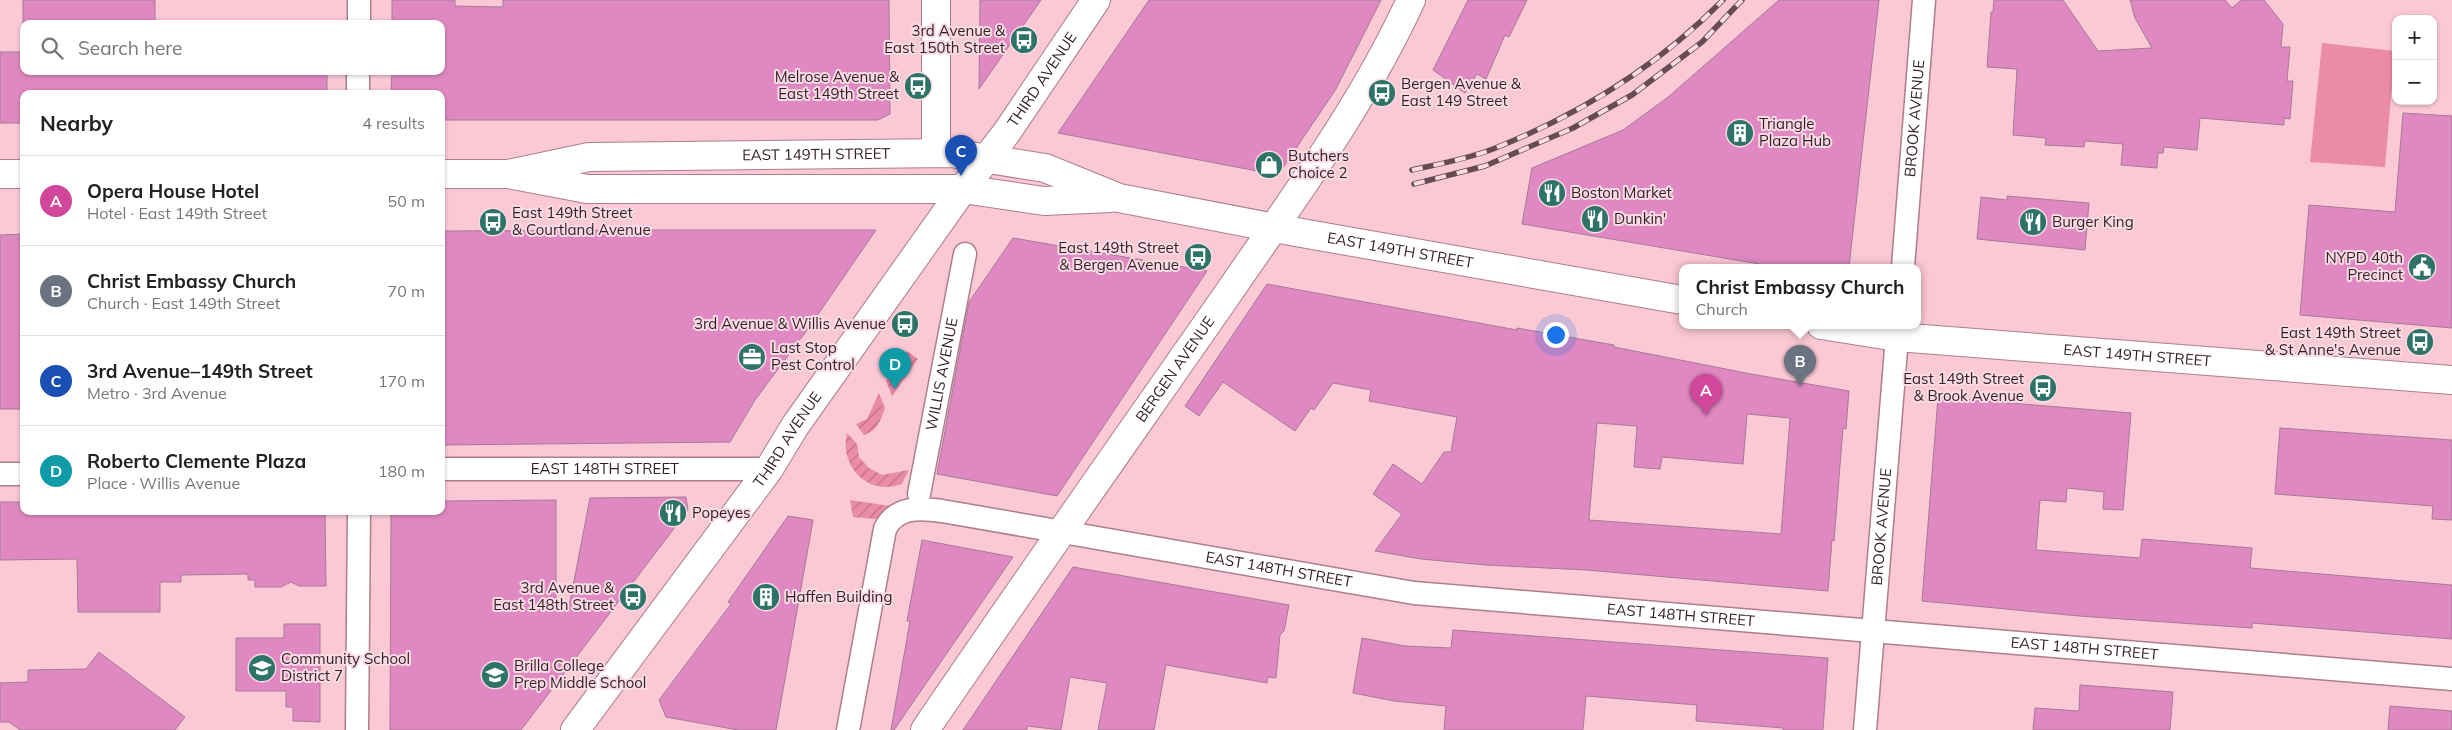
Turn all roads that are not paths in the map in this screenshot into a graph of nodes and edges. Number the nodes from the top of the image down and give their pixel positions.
1 (359, 0) edge
2 (936, 0) edge
3 (1096, 0) edge
4 (1411, 0) edge
5 (1924, 0) edge
6 (359, 20) edge
7 (358, 75) edge
8 (358, 90) edge
9 (936, 153) junction
10 (987, 157) junction
11 (0, 174) edge
12 (20, 174) edge
13 (445, 174) edge
14 (508, 174) junction
15 (963, 189) junction
16 (1119, 198) junction
17 (1274, 228) junction
18 (965, 254) dead end
19 (1903, 264) edge
20 (1679, 299) edge
21 (1872, 329) edge
22 (1898, 331) edge
23 (2452, 380) edge
24 (445, 469) edge
25 (769, 469) junction
26 (0, 474) edge
27 (20, 474) edge
28 (918, 501) junction
29 (358, 515) edge
30 (1060, 532) junction
31 (1873, 631) junction
32 (2452, 679) edge
33 (357, 730) edge
34 (578, 730) edge
35 (848, 730) edge
36 (925, 730) edge
37 (1865, 730) edge

1 - 6 street
2 - 9 main road
3 - 10 main road, THIRD AVENUE
4 - 17 main road, BERGEN AVENUE
5 - 19 street, BROOK AVENUE
7 - 8 street
9 - 10 main road, EAST 149TH STREET
9 - 14 main road, EAST 149TH STREET
10 - 15 main road, THIRD AVENUE
10 - 16 main road, EAST 149TH STREET
11 - 12 main road
13 - 14 main road, EAST 149TH STREET
14 - 15 main road, EAST 149TH STREET
15 - 16 main road, EAST 149TH STREET
15 - 25 main road, THIRD AVENUE
16 - 17 main road, EAST 149TH STREET
17 - 20 main road, EAST 149TH STREET
17 - 30 main road, BERGEN AVENUE
18 - 28 street, WILLIS AVENUE
21 - 22 main road, EAST 149TH STREET
22 - 23 main road, EAST 149TH STREET
22 - 31 street, BROOK AVENUE
24 - 25 street, EAST 148TH STREET
25 - 34 main road, THIRD AVENUE
26 - 27 street
28 - 30 street, EAST 148TH STREET
28 - 35 street
29 - 33 street
30 - 31 street, EAST 148TH STREET
30 - 36 main road, BERGEN AVENUE
31 - 32 street, EAST 148TH STREET
31 - 37 street, BROOK AVENUE

